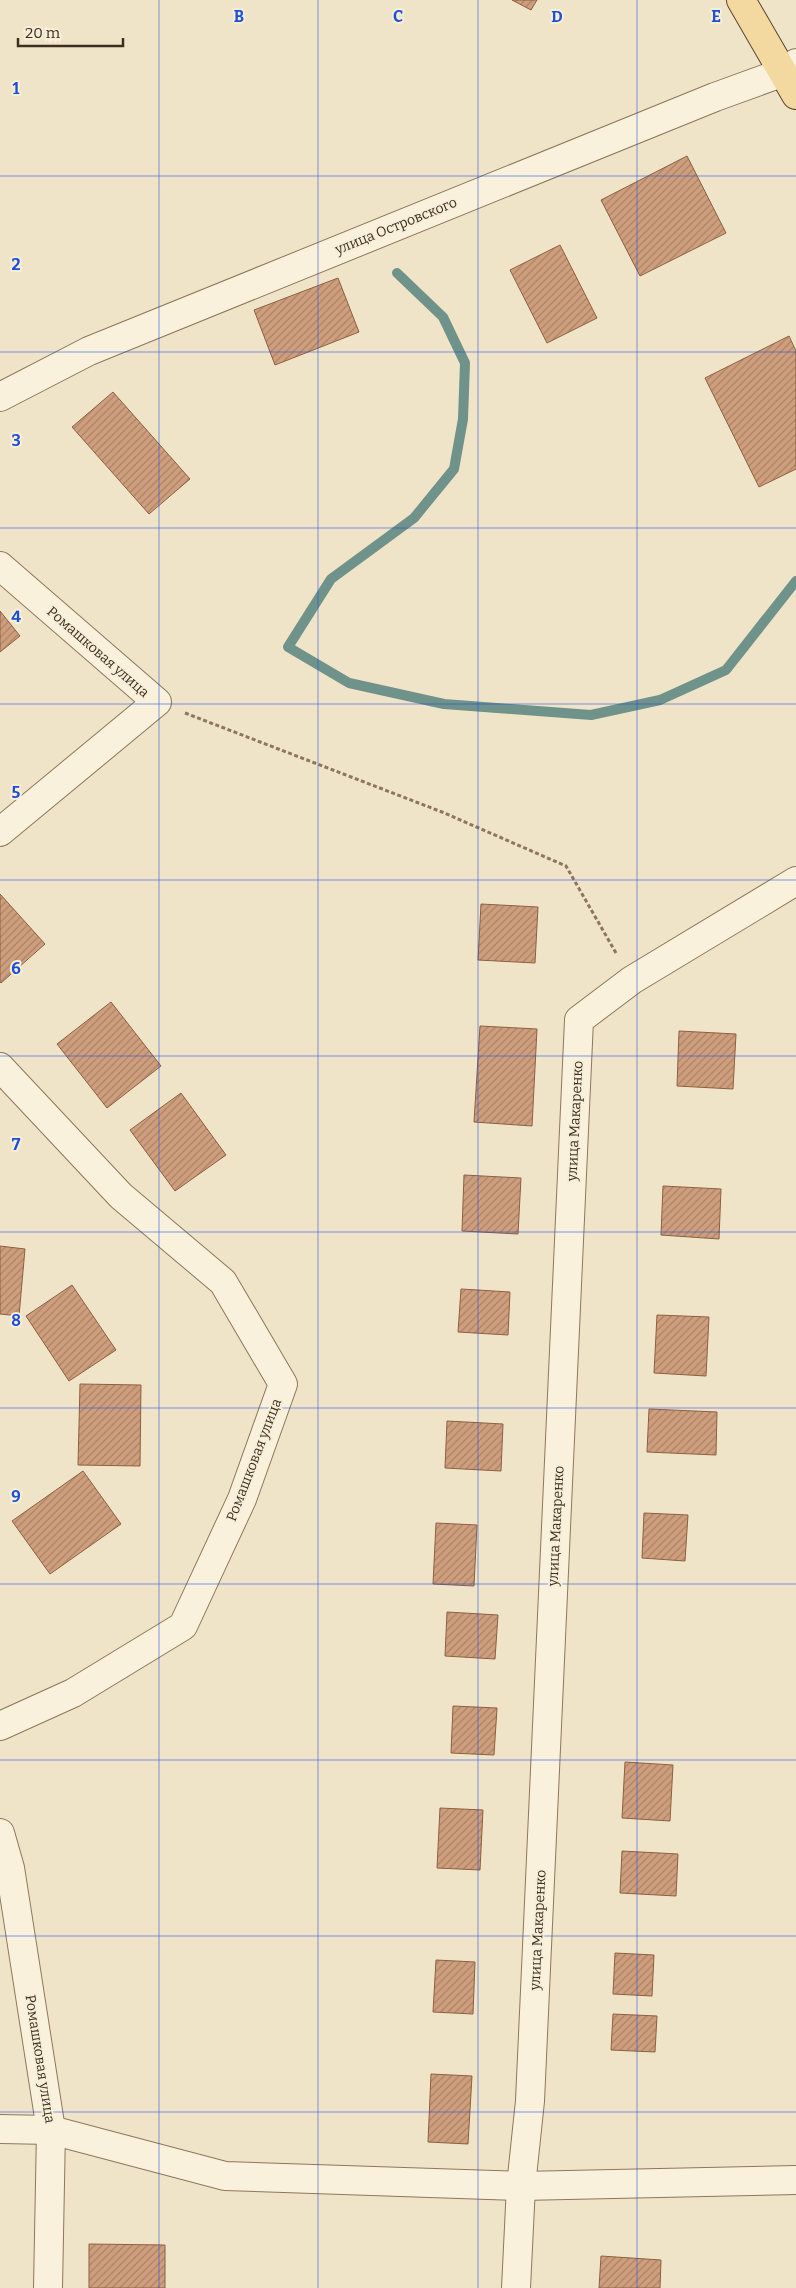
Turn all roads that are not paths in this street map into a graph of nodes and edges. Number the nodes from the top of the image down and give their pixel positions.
1 (741, 0) edge
2 (792, 77) edge
3 (0, 397) edge
4 (0, 566) edge
5 (0, 832) edge
6 (796, 881) edge
7 (0, 1068) edge
8 (0, 1726) edge
9 (0, 1833) edge
10 (0, 2129) edge
11 (51, 2130) junction
12 (796, 2180) edge
13 (521, 2186) junction
14 (48, 2288) edge
15 (516, 2288) edge

1 - 2 main road
2 - 3 street, улица Островского
4 - 5 street, Ромашковая улица
6 - 13 street, улица Макаренко
7 - 8 street, Ромашковая улица
9 - 11 street, Ромашковая улица
10 - 11 street
11 - 13 street
11 - 14 street, Ромашковая улица
12 - 13 street
13 - 15 street, улица Макаренко

